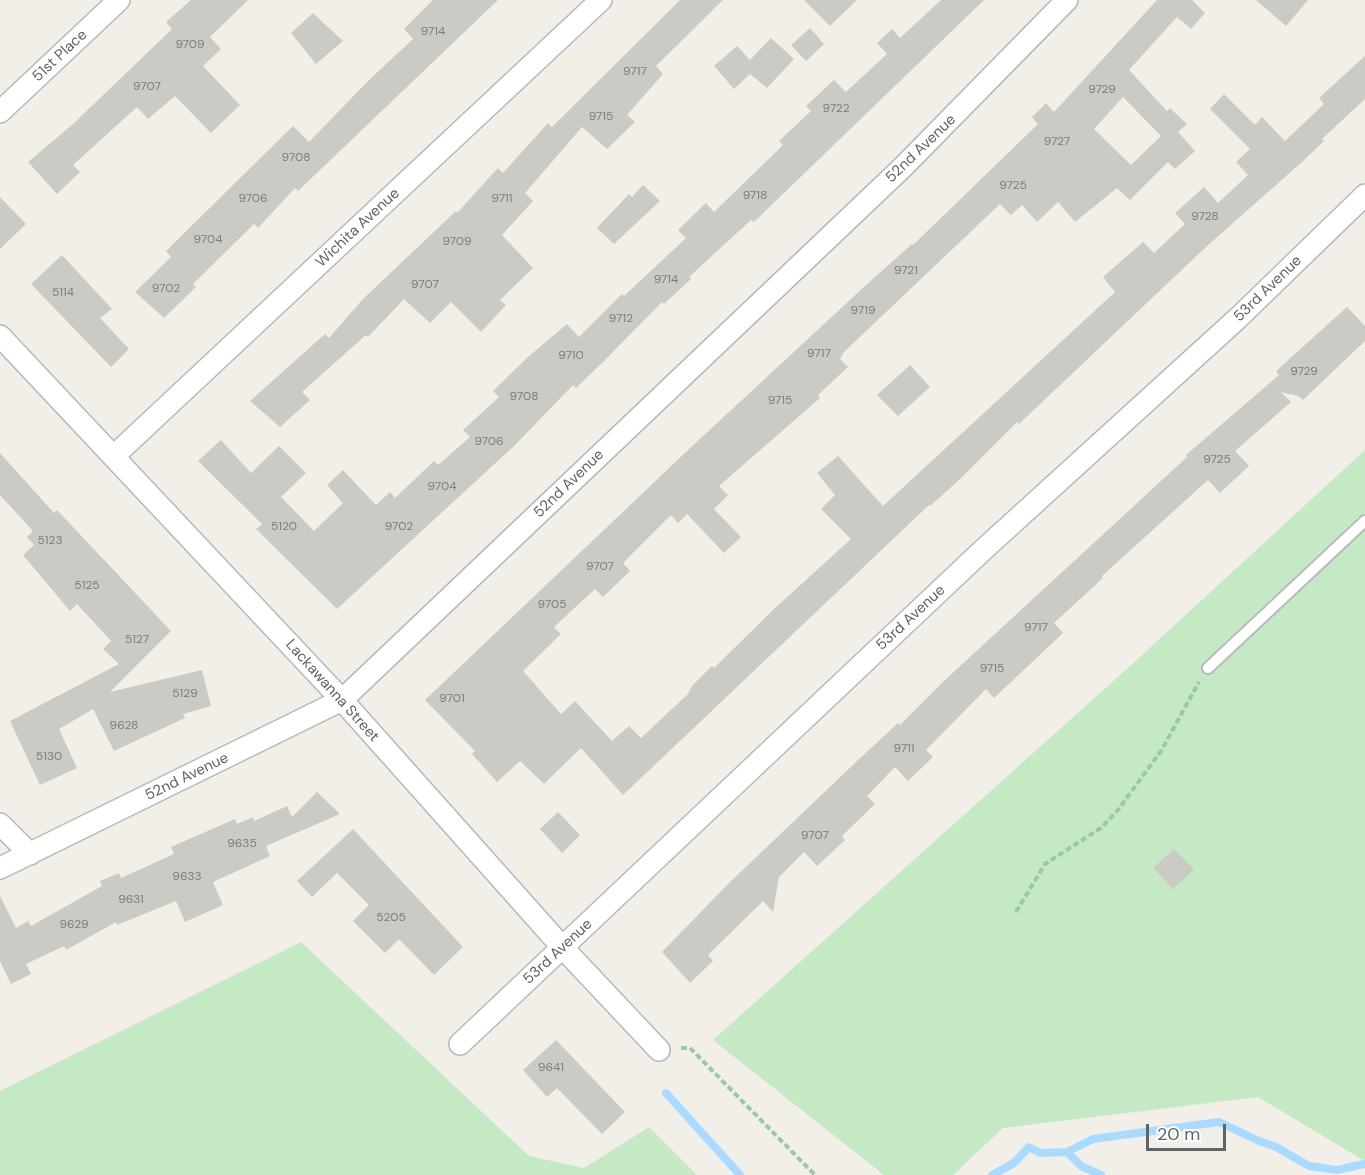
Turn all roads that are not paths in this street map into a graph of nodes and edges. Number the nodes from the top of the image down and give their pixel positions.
1 (119, 0) edge
2 (601, 0) edge
3 (1067, 0) edge
4 (0, 112) edge
5 (1365, 195) edge
6 (0, 336) edge
7 (115, 455) junction
8 (1365, 521) edge
9 (1208, 668) road end
10 (342, 700) junction
11 (0, 824) edge
12 (30, 854) junction
13 (0, 868) edge
14 (563, 948) junction
15 (460, 1044) dead end
16 (659, 1050) road end

1 - 4 street, 51st Place
2 - 7 street, Wichita Avenue
3 - 10 street, 52nd Avenue
5 - 14 street, 53rd Avenue
6 - 7 street, Lackawanna Street
7 - 10 street, Lackawanna Street
8 - 9 lane
10 - 12 street, 52nd Avenue
10 - 14 street, Lackawanna Street
11 - 12 street
12 - 13 street, 52nd Avenue
14 - 15 street, 53rd Avenue
14 - 16 street, Lackawanna Street

